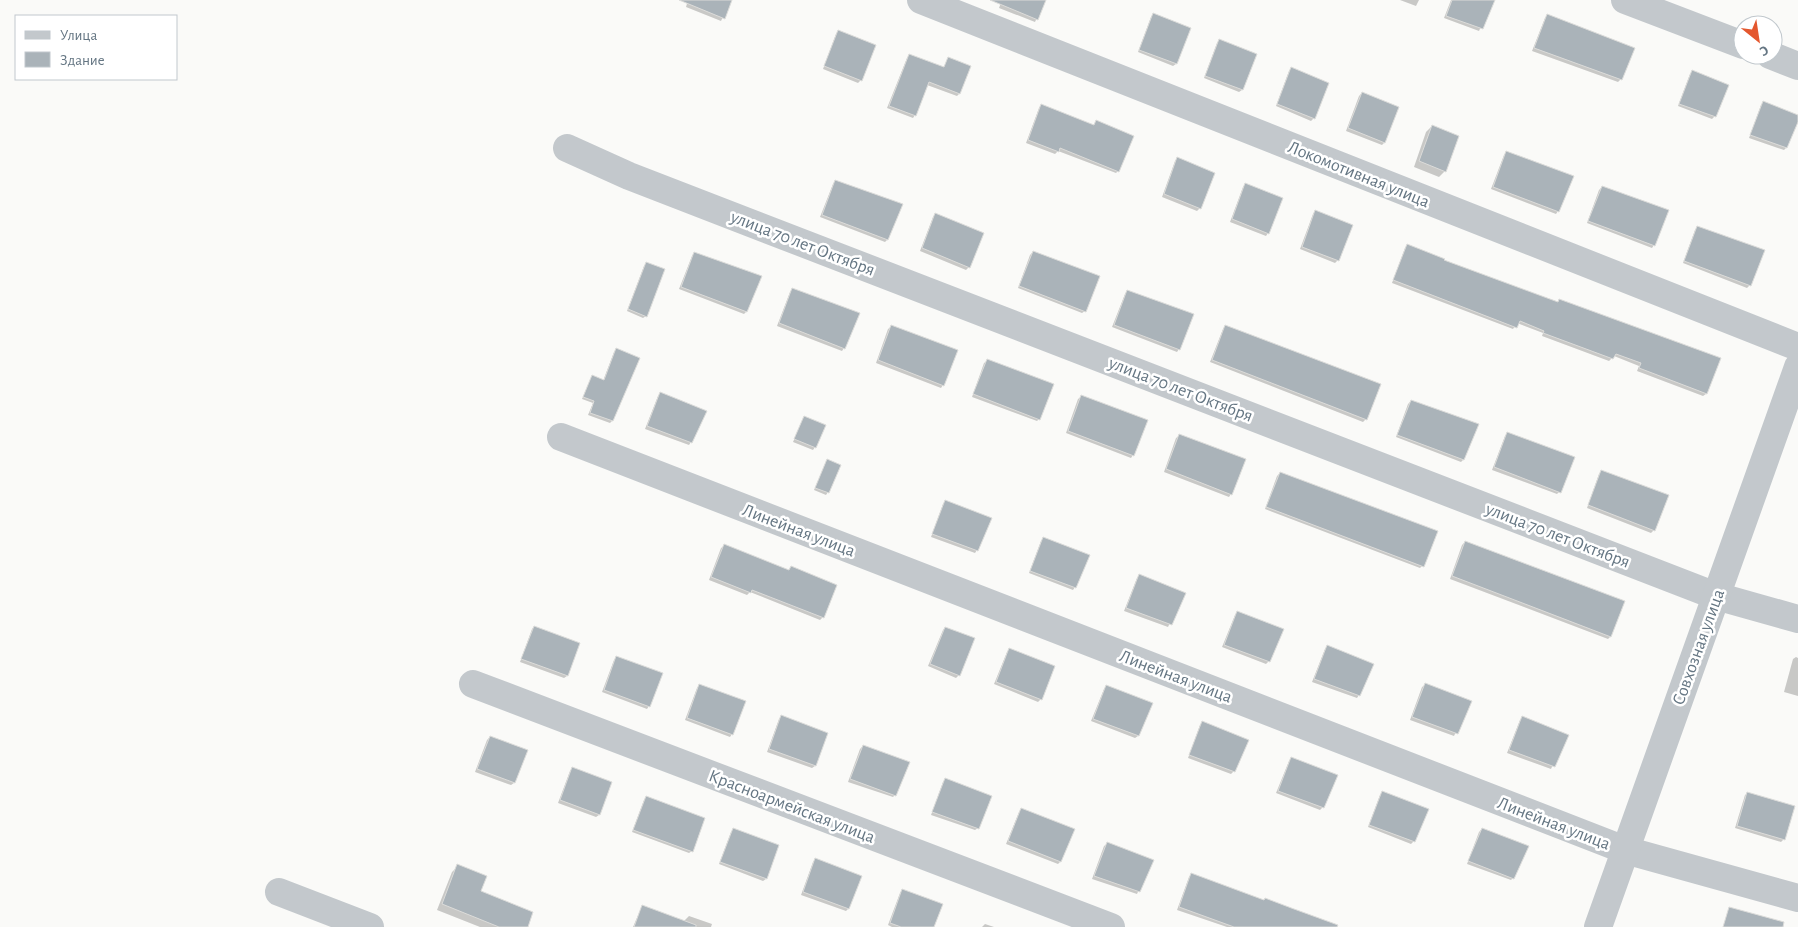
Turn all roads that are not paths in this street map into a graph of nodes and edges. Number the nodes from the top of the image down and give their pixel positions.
1 (921, 0) edge
2 (1625, 0) edge
3 (1733, 41) edge
4 (1783, 60) edge
5 (1798, 66) edge
6 (568, 148) dead end
7 (1798, 347) edge
8 (1798, 367) edge
9 (561, 437) dead end
10 (1716, 596) junction
11 (1798, 619) edge
12 (473, 684) dead end
13 (1625, 850) junction
14 (279, 892) dead end
15 (1798, 898) edge
16 (370, 927) edge
17 (1111, 927) edge
18 (1598, 927) edge

1 - 7 street, Локомотивная улица
2 - 3 street
4 - 5 street
6 - 10 street, улица 70 лет Октября
8 - 10 street, Совхозная улица
9 - 13 street, Линейная улица
10 - 11 street, улица 70 лет Октября
10 - 13 street, Совхозная улица
12 - 17 street, Красноармейская улица
13 - 15 street, Линейная улица
13 - 18 street, Совхозная улица
14 - 16 street

